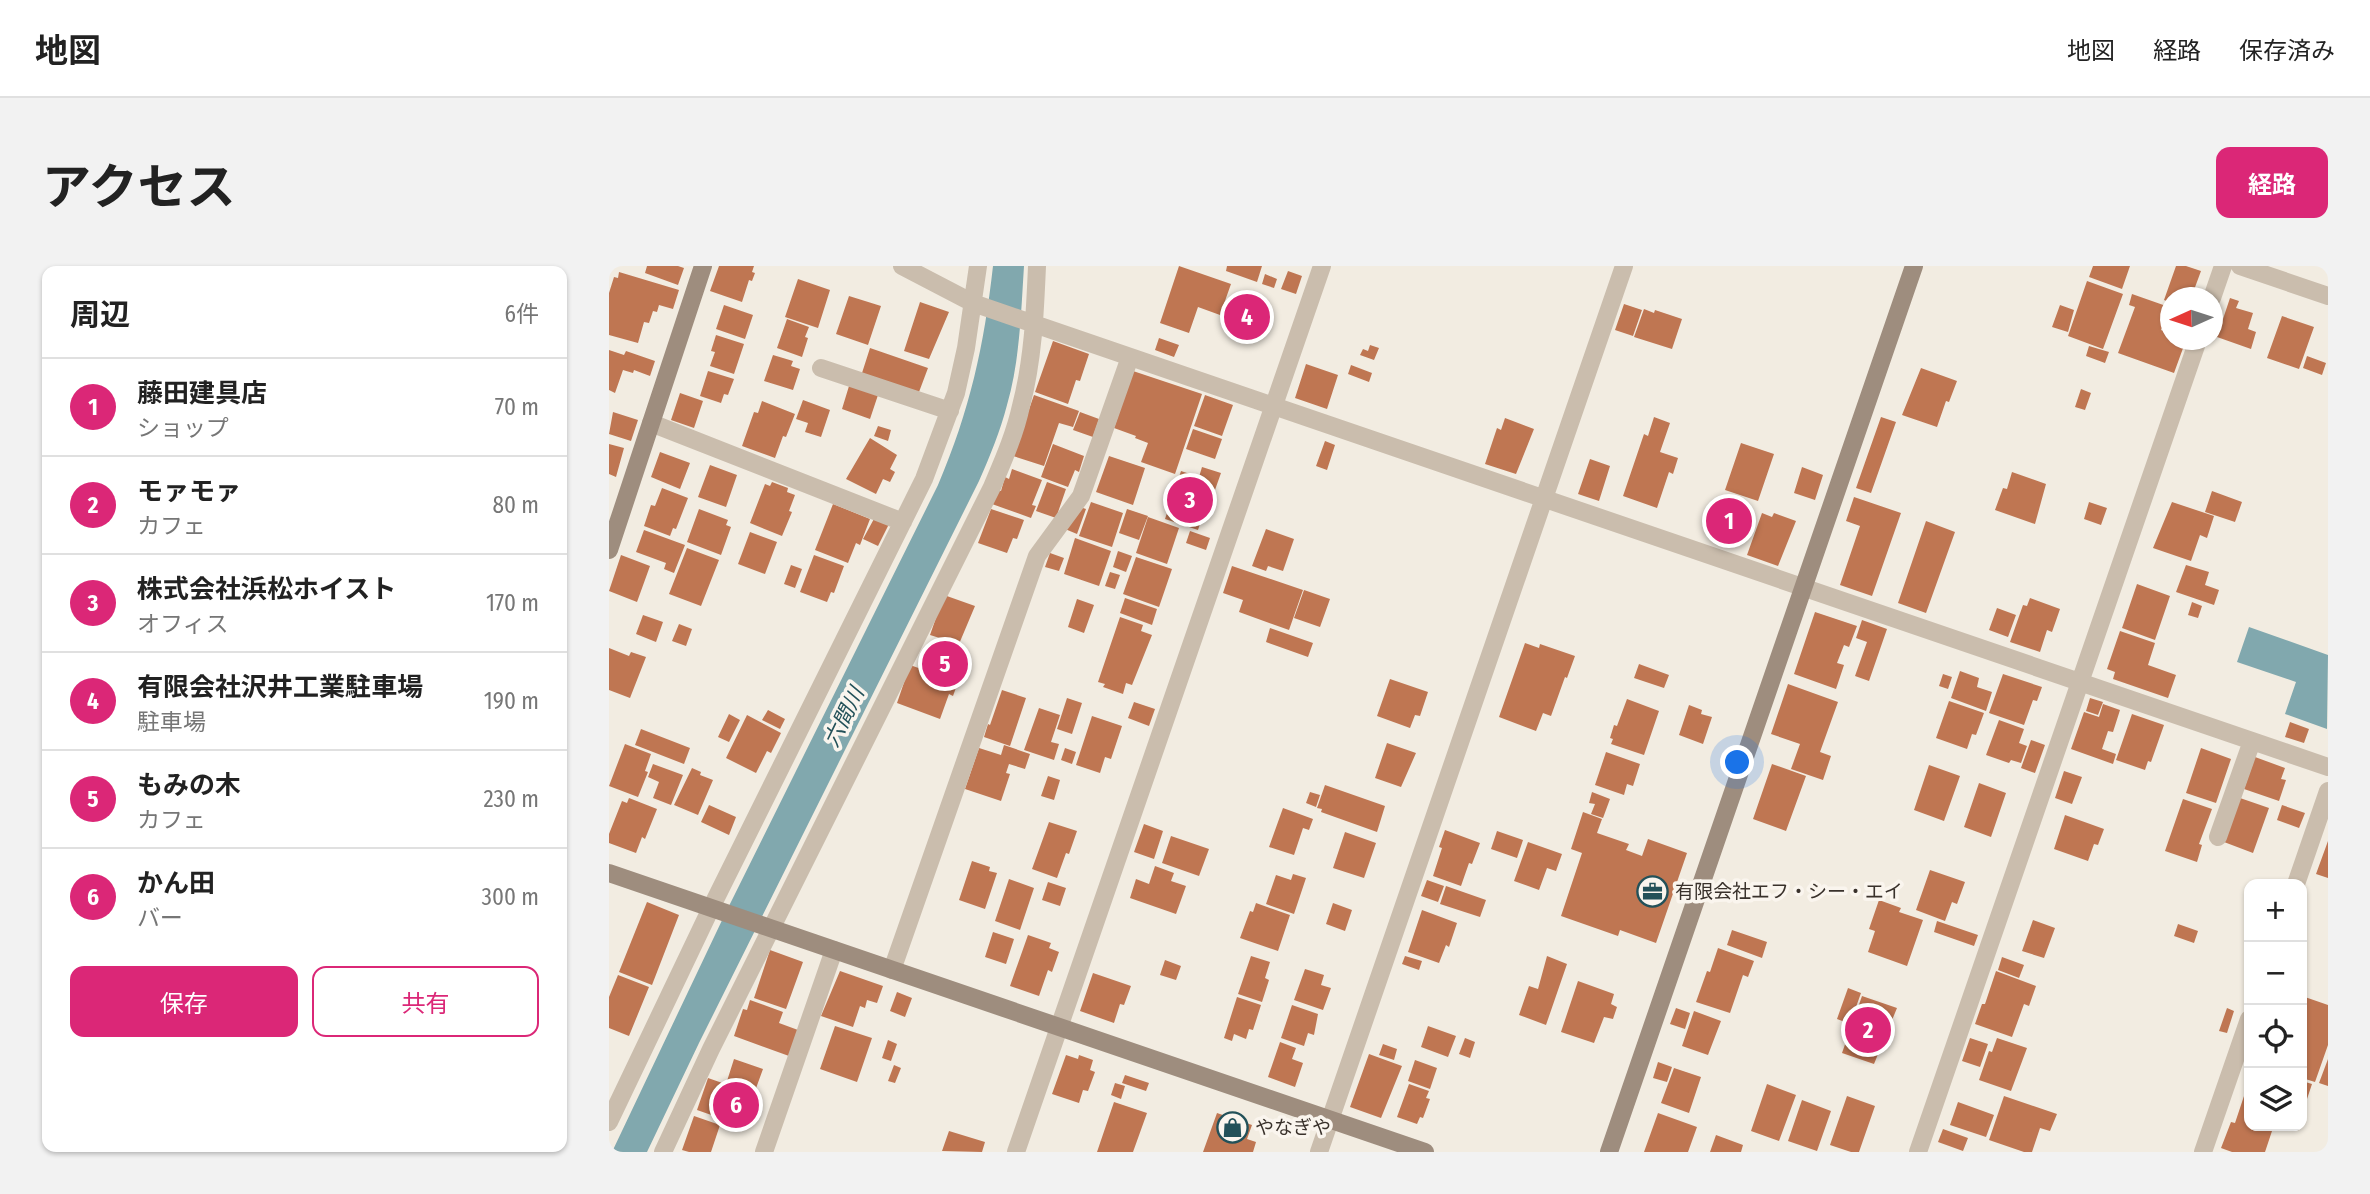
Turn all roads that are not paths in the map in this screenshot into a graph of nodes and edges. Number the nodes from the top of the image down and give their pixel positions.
1 (703, 266) edge
2 (902, 266) edge
3 (978, 266) edge
4 (1037, 266) edge
5 (1322, 266) edge
6 (1624, 266) edge
7 (1914, 266) edge
8 (2223, 266) edge
9 (2241, 266) edge
10 (2216, 287) edge
11 (2328, 296) edge
12 (977, 304) junction
13 (1030, 322) junction
14 (2195, 350) edge
15 (1130, 357) junction
16 (821, 368) dead end
17 (1273, 405) junction
18 (950, 411) junction
19 (651, 423) junction
20 (1544, 498) junction
21 (903, 522) junction
22 (610, 542) edge
23 (1804, 587) junction
24 (2080, 682) junction
25 (2252, 741) junction
26 (2328, 766) edge
27 (2328, 791) edge
28 (2218, 837) dead end
29 (609, 873) edge
30 (2298, 879) edge
31 (715, 909) junction
32 (768, 927) junction
33 (834, 950) junction
34 (892, 970) junction
35 (1059, 1027) junction
36 (2244, 1033) edge
37 (616, 1091) edge
38 (1330, 1120) junction
39 (609, 1122) edge
40 (663, 1152) edge
41 (764, 1152) edge
42 (1016, 1152) edge
43 (1319, 1152) edge
44 (1425, 1152) edge
45 (1609, 1152) edge
46 (1918, 1152) edge
47 (2203, 1152) edge

1 - 19 street
2 - 12 street
3 - 12 street
4 - 13 street
5 - 17 street
6 - 20 street
7 - 23 street
8 - 10 street
9 - 11 street
12 - 13 street
12 - 18 street
13 - 15 street
13 - 32 street
14 - 24 street
15 - 17 street
15 - 34 street
16 - 18 street
17 - 20 street
17 - 35 street
18 - 21 street
19 - 21 street
19 - 22 street
20 - 23 street
20 - 38 street
21 - 31 street
23 - 24 street
23 - 45 street
24 - 25 street
24 - 46 street
25 - 26 street
25 - 28 street
27 - 30 street
29 - 31 street
31 - 32 street
31 - 37 street
32 - 33 street
32 - 40 street
33 - 34 street
33 - 41 street
34 - 35 street
35 - 38 street
35 - 42 street
36 - 47 street
37 - 39 street
38 - 43 street
38 - 44 street

